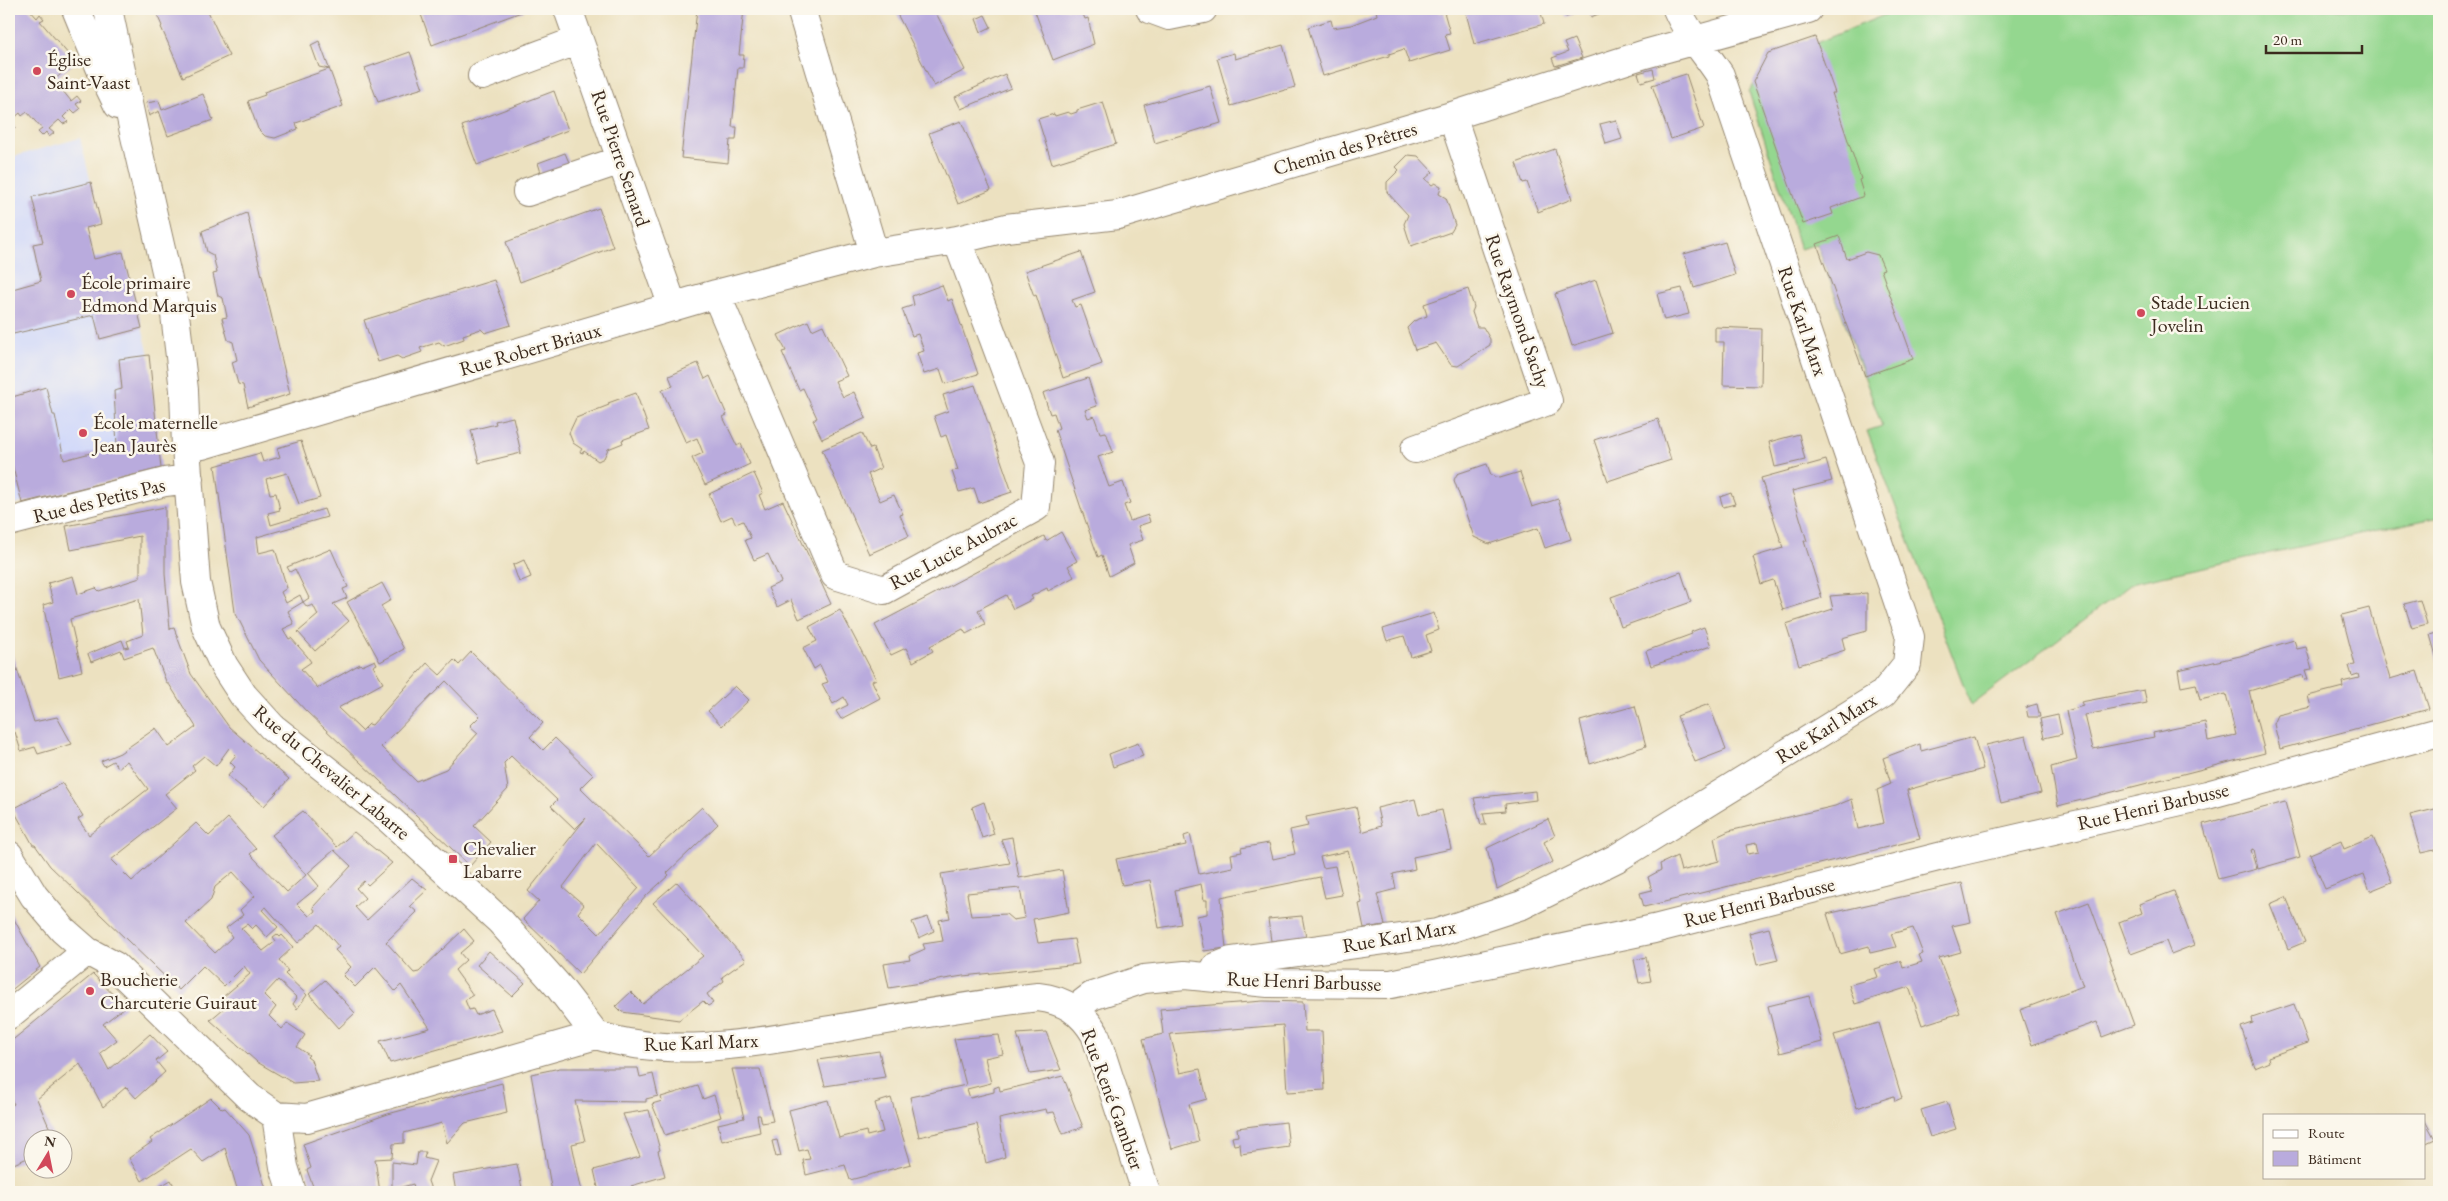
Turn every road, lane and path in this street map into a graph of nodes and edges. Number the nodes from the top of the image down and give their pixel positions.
1 (76, 9) edge
2 (108, 9) edge
3 (568, 9) edge
4 (801, 9) edge
5 (1150, 9) edge
6 (1203, 9) edge
7 (1677, 9) edge
8 (1808, 9) edge
9 (579, 40) junction
10 (1698, 40) junction
11 (482, 76) dead end
12 (1452, 116) junction
13 (134, 132) junction
14 (621, 160) junction
15 (527, 192) dead end
16 (957, 240) junction
17 (874, 253) junction
18 (716, 294) junction
19 (673, 307) junction
20 (186, 447) junction
21 (1415, 449) dead end
22 (189, 479) junction
23 (9, 522) edge
24 (2439, 732) edge
25 (9, 855) edge
26 (87, 951) junction
27 (1212, 977) junction
28 (1075, 1009) junction
29 (9, 1015) edge
30 (596, 1035) junction
31 (276, 1116) junction
32 (292, 1192) edge
33 (1146, 1192) edge

1 - 13 street
2 - 13 street, Rue du Chevalier Labarre
3 - 9 street, Rue Pierre Semard
4 - 17 street
5 - 6 street
7 - 10 street, Rue Karl Marx
8 - 10 street, Chemin des Prêtres
9 - 11 street
9 - 14 street, Rue Pierre Semard
10 - 12 street, Chemin des Prêtres
10 - 27 street, Rue Karl Marx
12 - 16 street, Chemin des Prêtres
12 - 21 street, Rue Raymond Sachy
13 - 20 street, Rue du Chevalier Labarre
14 - 15 street
14 - 19 street, Rue Pierre Semard
16 - 17 street, Chemin des Prêtres
16 - 18 street, Rue Lucie Aubrac
17 - 18 street, Rue Robert Briaux
18 - 19 street, Rue Robert Briaux
19 - 20 street, Rue Robert Briaux
20 - 22 street, Rue du Chevalier Labarre
22 - 23 street, Rue des Petits Pas
22 - 30 street, Rue du Chevalier Labarre
24 - 27 street, Rue Henri Barbusse
25 - 26 street
26 - 29 street
26 - 31 street
27 - 28 street, Rue Henri Barbusse
28 - 30 street, Rue Karl Marx
28 - 33 street, Rue René Gambier
30 - 31 street
31 - 32 street

